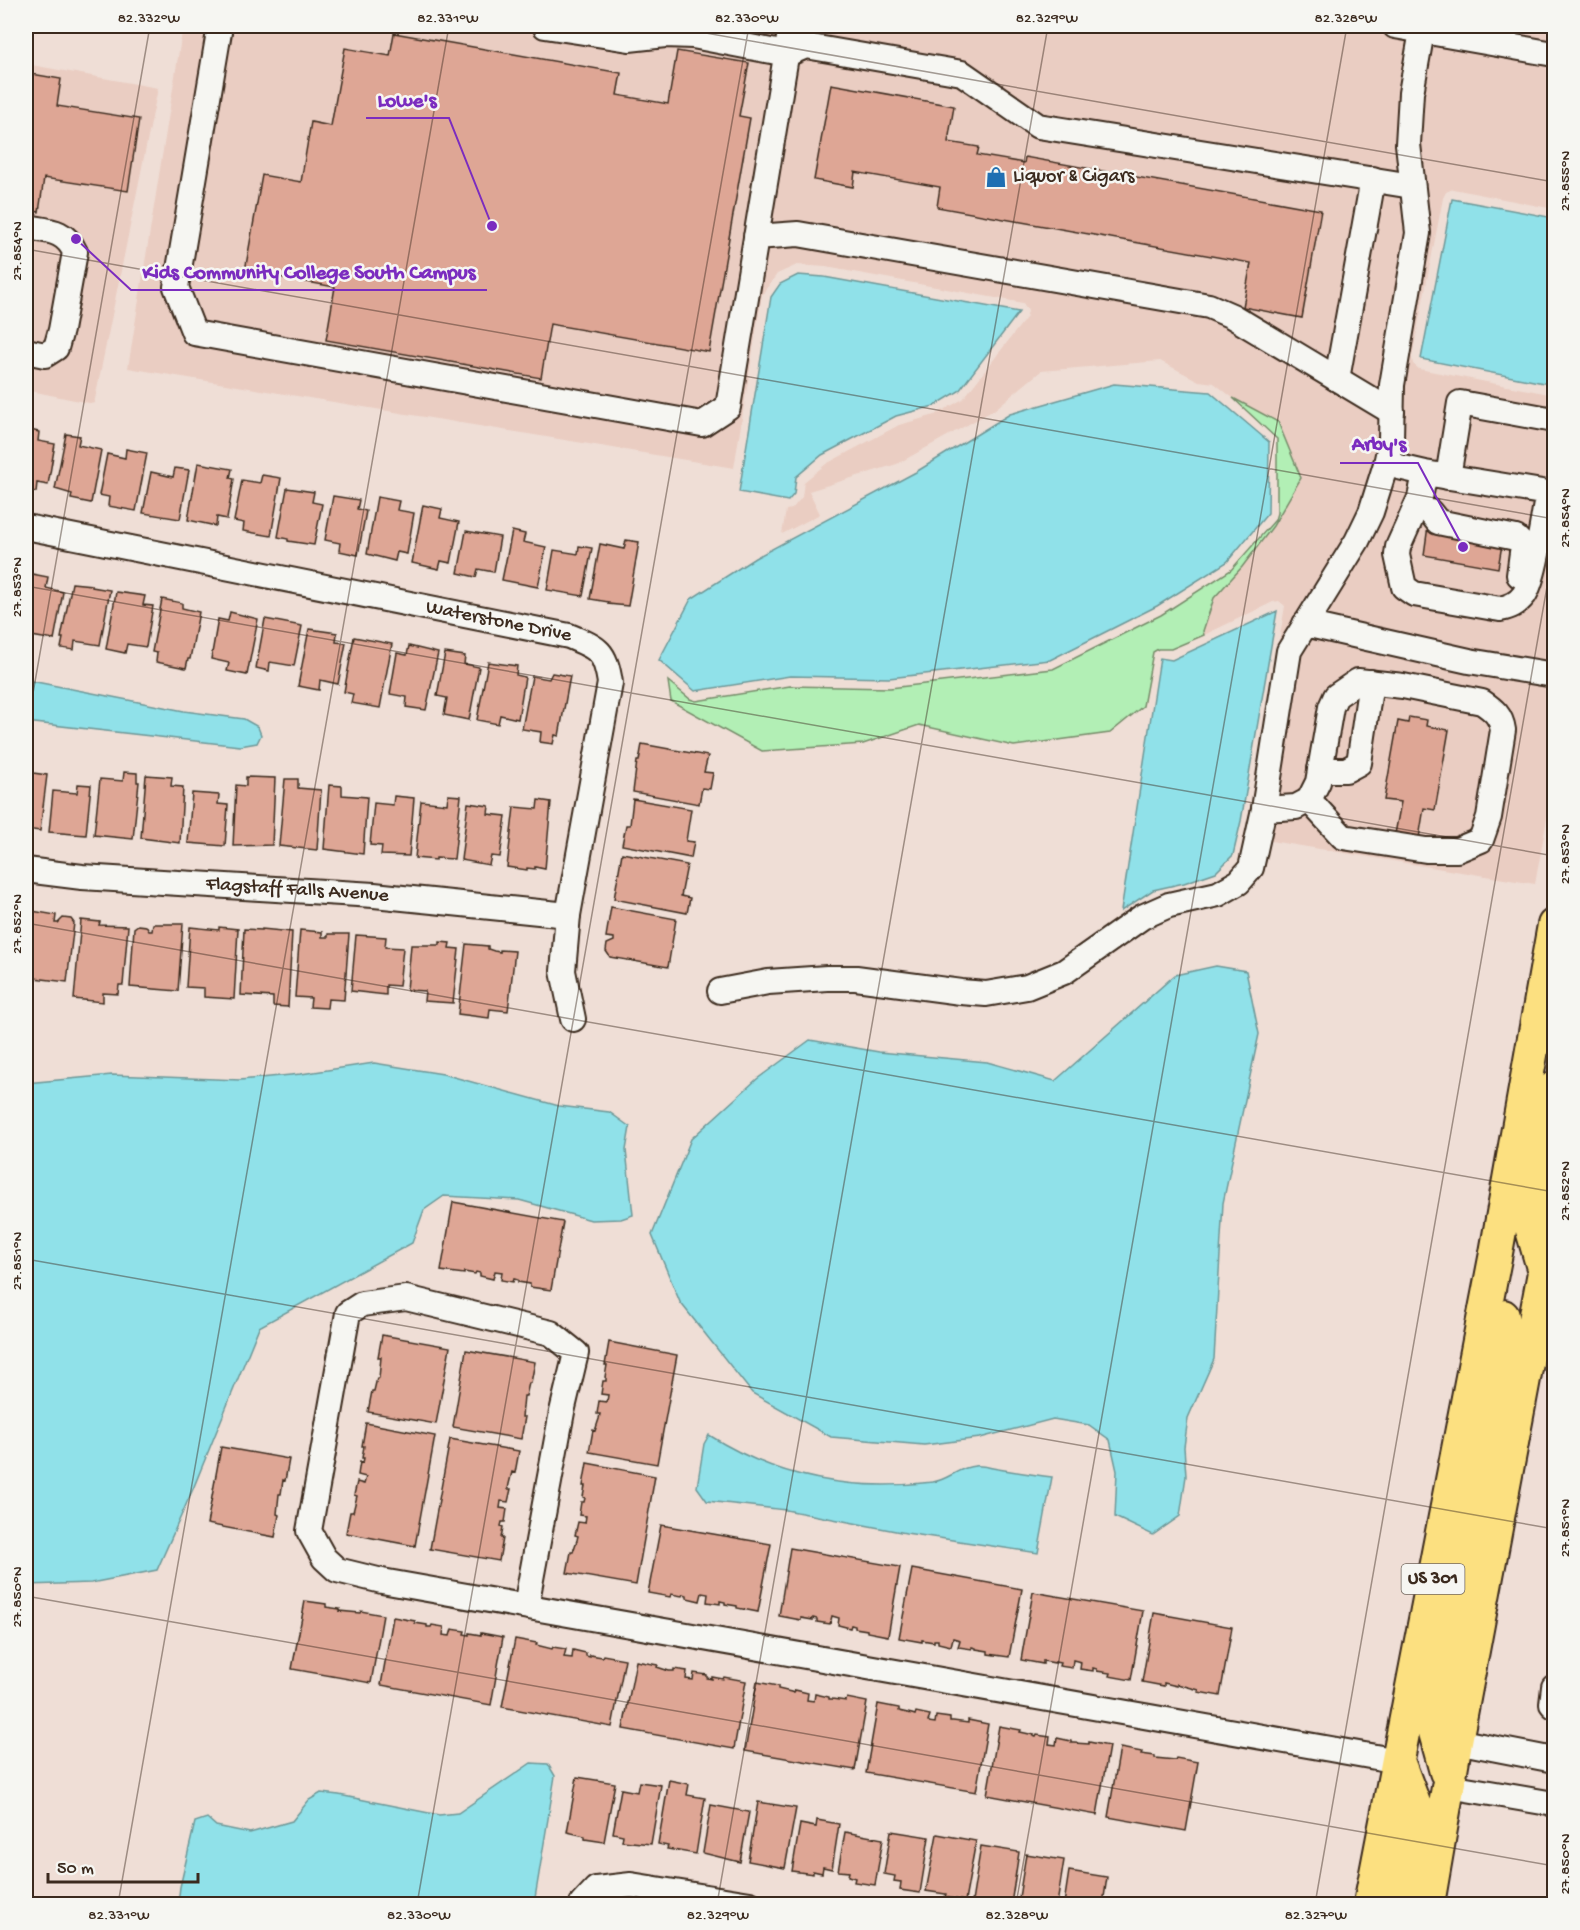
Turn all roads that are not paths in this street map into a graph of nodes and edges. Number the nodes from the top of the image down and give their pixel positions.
1 (220, 26) edge
2 (545, 26) edge
3 (791, 26) edge
4 (1395, 26) edge
5 (1429, 29) edge
6 (787, 54) junction
7 (1554, 54) edge
8 (1373, 180) junction
9 (1412, 186) junction
10 (26, 227) edge
11 (756, 237) junction
12 (26, 351) edge
13 (1338, 379) junction
14 (1392, 412) junction
15 (1554, 420) edge
16 (1386, 464) junction
17 (1437, 475) junction
18 (1423, 510) junction
19 (26, 527) edge
20 (1535, 529) junction
21 (1475, 605) junction
22 (1305, 624) junction
23 (1554, 675) edge
24 (1371, 682) junction
25 (1320, 770) junction
26 (1309, 800) junction
27 (1264, 809) junction
28 (26, 870) edge
29 (568, 915) junction
30 (1554, 925) edge
31 (720, 991) dead end
32 (573, 1019) dead end
33 (1554, 1088) edge
34 (1554, 1219) edge
35 (1496, 1253) junction
36 (1547, 1283) edge
37 (526, 1606) junction
38 (1554, 1687) edge
39 (1554, 1706) edge
40 (1456, 1741) junction
41 (1554, 1760) edge
42 (1398, 1761) junction
43 (1449, 1786) junction
44 (1554, 1804) edge
45 (582, 1905) edge
46 (750, 1905) edge
47 (1370, 1905) edge
48 (1397, 1905) edge
49 (1428, 1905) edge

1 - 11 street
2 - 6 street
3 - 6 street
4 - 5 street
5 - 7 street
5 - 9 street
6 - 8 street
6 - 11 street
8 - 9 street
8 - 13 street
9 - 14 street
10 - 12 street
11 - 13 street
13 - 14 street
14 - 16 street
15 - 17 street
16 - 17 street
16 - 22 street
17 - 18 street
17 - 20 street
18 - 20 street
18 - 21 street
18 - 21 street
19 - 29 street, Waterstone Drive
20 - 21 street
22 - 23 street
22 - 27 street
24 - 25 street
24 - 25 street
24 - 26 street
25 - 26 street
26 - 27 street
27 - 31 street
28 - 29 street, Flagstaff Falls Avenue
29 - 32 street, Waterstone Drive
30 - 35 main road, US 301
33 - 36 main road
34 - 36 main road, US 301
35 - 42 main road, US 301
35 - 43 main road
36 - 40 main road, US 301
37 - 37 street
37 - 42 street
38 - 39 street
40 - 41 street
40 - 43 main road, US 301
42 - 47 main road, US 301
42 - 48 main road
43 - 44 street
43 - 49 main road, US 301
45 - 46 street

